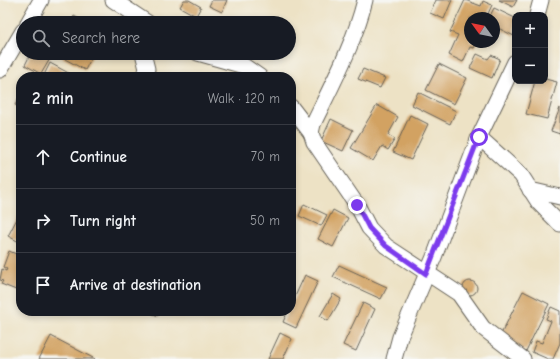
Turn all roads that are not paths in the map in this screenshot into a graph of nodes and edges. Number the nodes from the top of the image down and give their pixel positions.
1 (41, 0) edge
2 (113, 0) edge
3 (365, 0) edge
4 (541, 0) edge
5 (538, 12) edge
6 (32, 16) edge
7 (133, 16) edge
8 (16, 43) edge
9 (145, 60) edge
10 (223, 60) edge
11 (512, 68) edge
12 (0, 70) edge
13 (146, 72) edge
14 (253, 72) edge
15 (296, 114) edge
16 (311, 133) junction
17 (479, 137) junction
18 (530, 190) junction
19 (560, 197) edge
20 (560, 224) edge
21 (426, 274) junction
22 (394, 359) edge
23 (523, 359) edge

1 - 6 street
2 - 7 street
3 - 16 street
4 - 5 street
8 - 12 street
9 - 13 street
10 - 14 street
11 - 17 street
15 - 16 street
16 - 21 street
17 - 18 street
17 - 21 street
18 - 19 street
18 - 20 street
21 - 22 street
21 - 23 street

